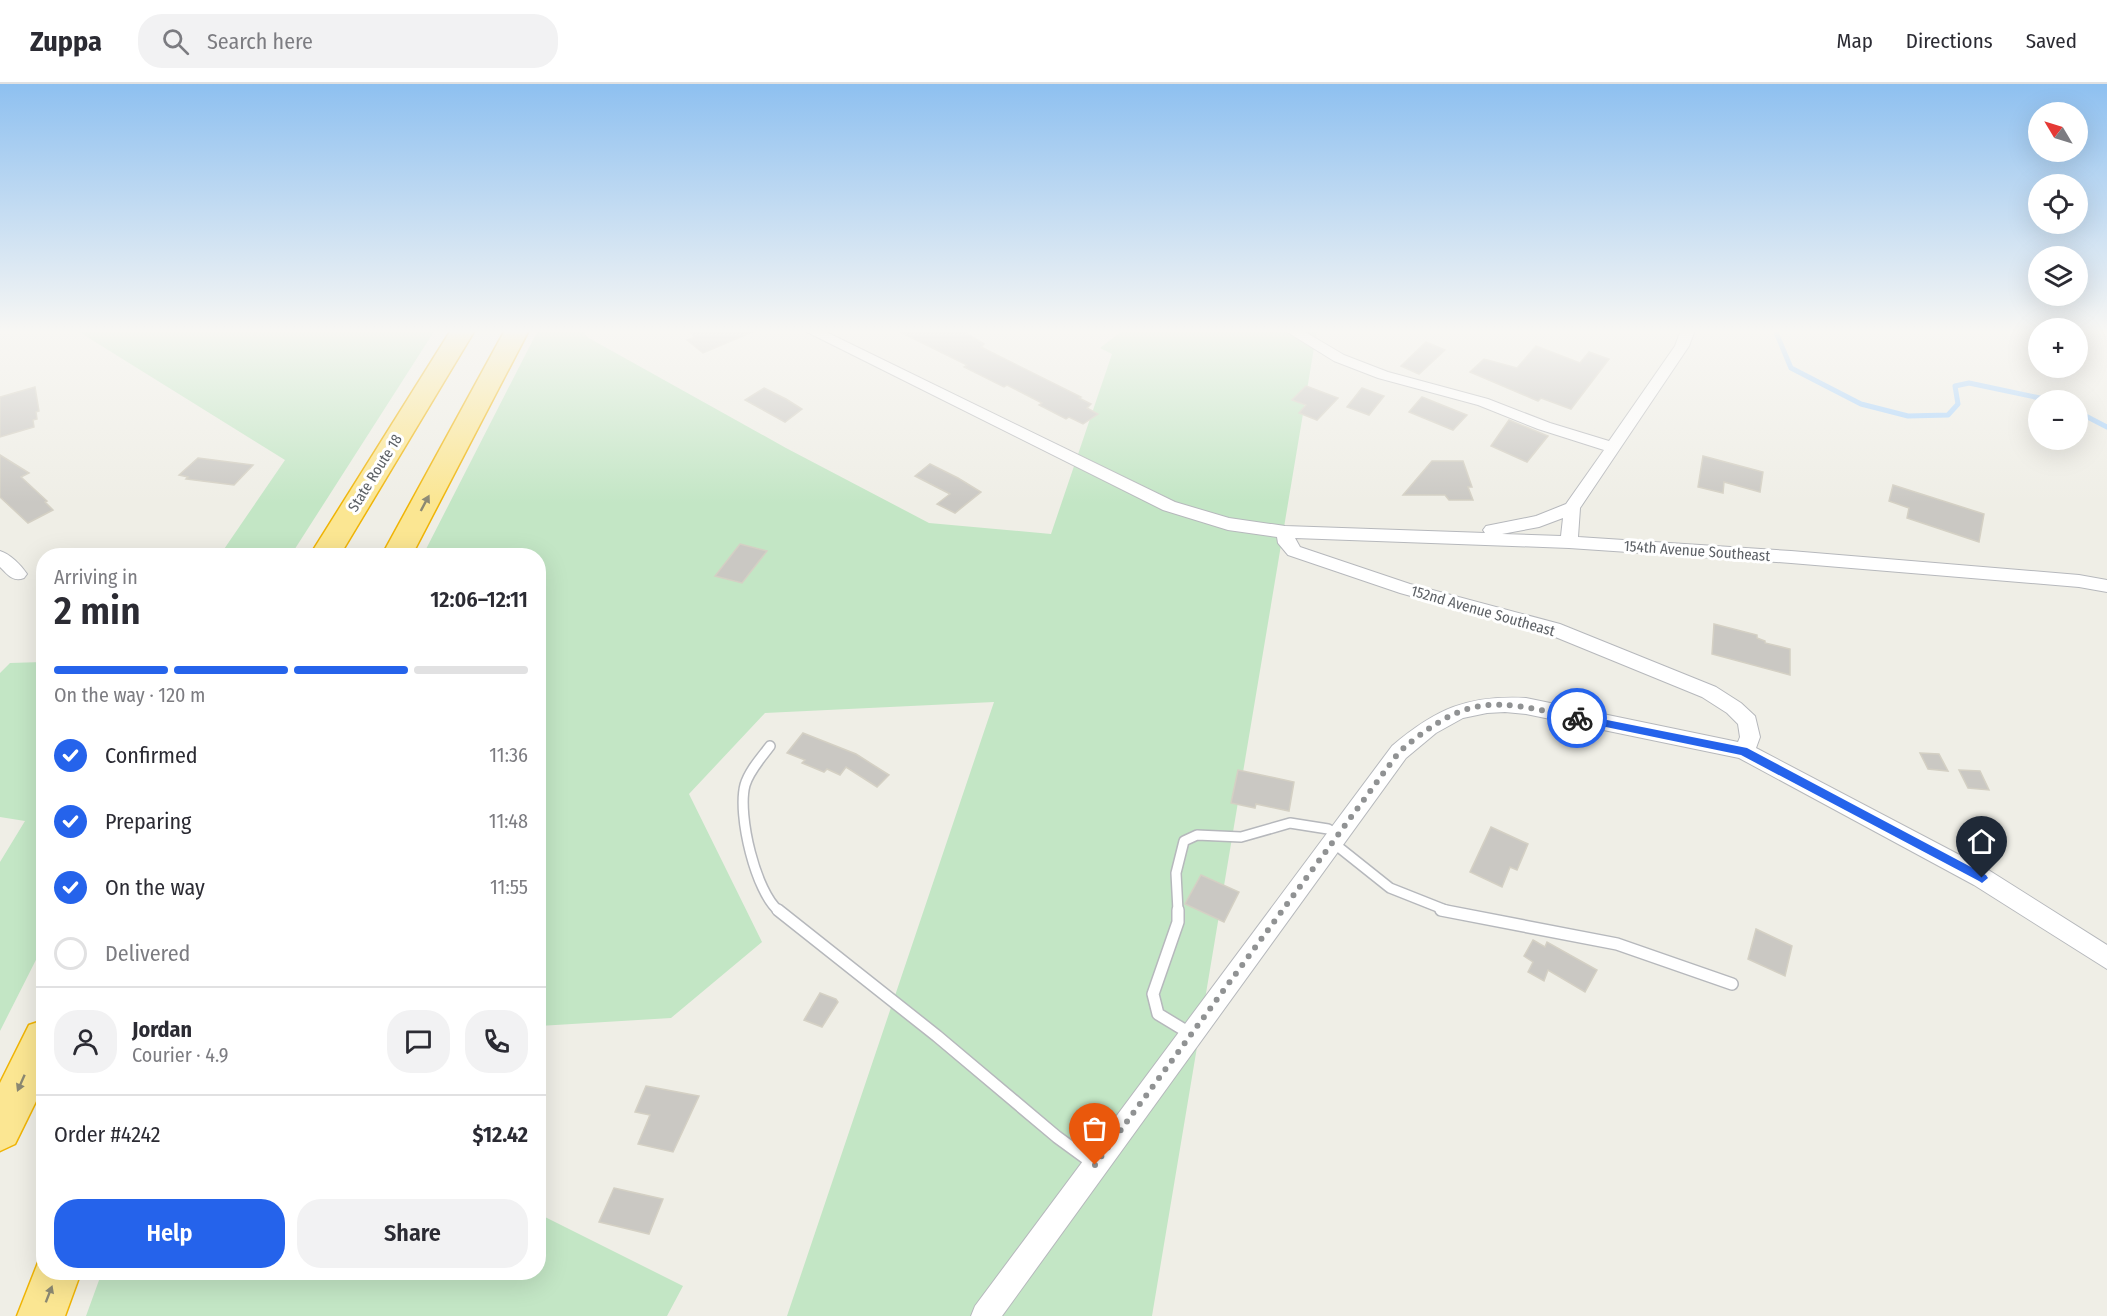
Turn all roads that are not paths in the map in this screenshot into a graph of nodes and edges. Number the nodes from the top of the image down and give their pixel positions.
1 (427, 387) edge
2 (487, 387) edge
3 (927, 387) edge
4 (1430, 387) edge
5 (1653, 387) edge
6 (1612, 447) junction
7 (1572, 508) junction
8 (1285, 531) junction
9 (1453, 537) junction
10 (1569, 542) junction
11 (328, 548) edge
12 (402, 548) edge
13 (0, 557) edge
14 (18, 574) dead end
15 (2107, 586) edge
16 (770, 746) dead end
17 (1744, 751) junction
18 (1334, 838) junction
19 (2107, 958) edge
20 (1732, 984) dead end
21 (1191, 1034) junction
22 (36, 1055) edge
23 (0, 1129) edge
24 (1095, 1165) junction
25 (55, 1280) edge
26 (991, 1314) edge
27 (41, 1316) edge

1 - 11 highway, State Route 18
12 -> 2 highway
3 - 8 street
4 - 6 street
5 - 6 street
6 - 7 street
7 - 9 street
7 - 10 street
8 - 9 street, 154th Avenue Southeast
8 - 17 street, 152nd Avenue Southeast
9 - 10 street, 154th Avenue Southeast
10 - 15 street, 154th Avenue Southeast
13 - 14 street
16 - 24 lane
17 - 18 street
17 - 19 street
18 - 20 lane
18 - 21 street
18 - 21 lane
21 - 24 street
22 -> 23 highway
24 - 26 street
27 -> 25 highway

